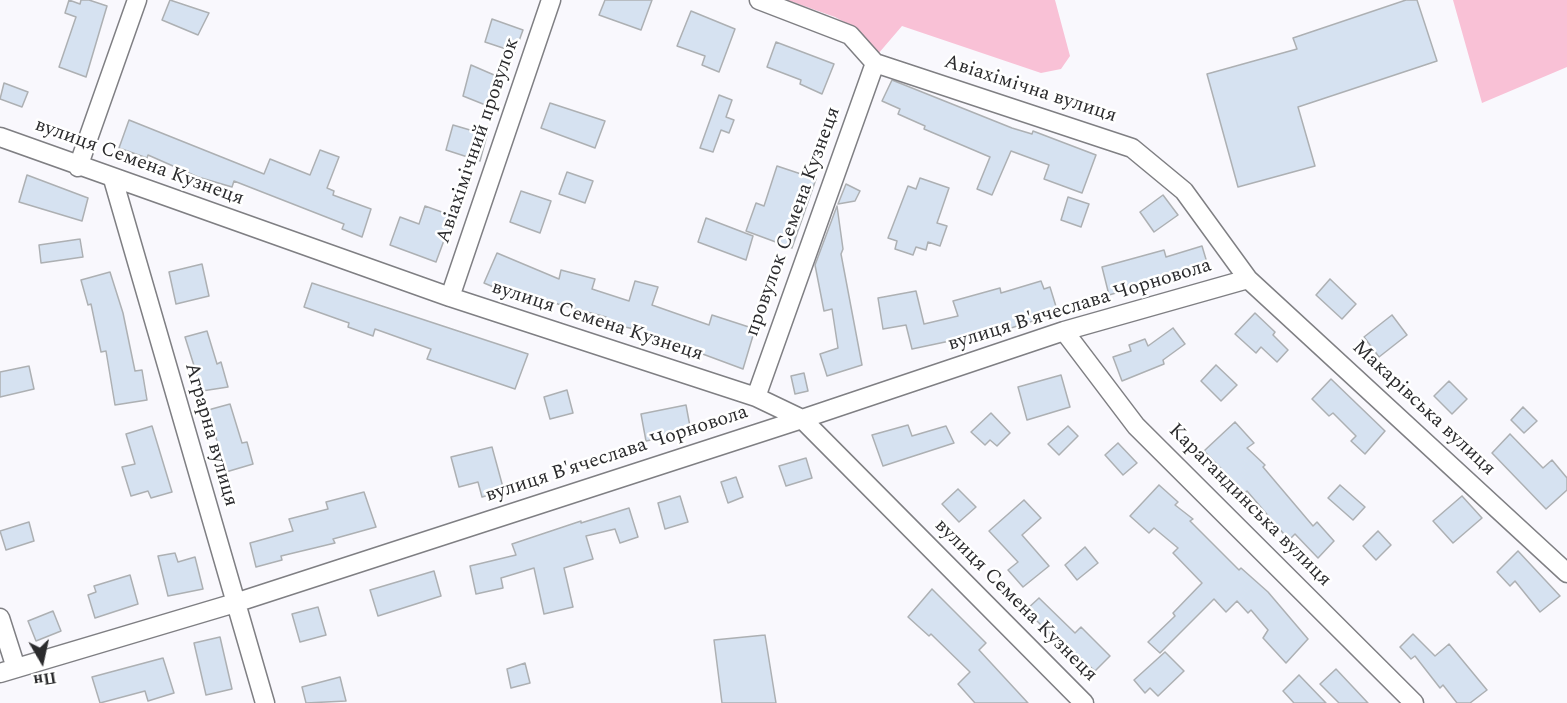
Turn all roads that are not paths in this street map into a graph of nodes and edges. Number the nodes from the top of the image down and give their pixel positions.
1 (137, 0) edge
2 (551, 0) edge
3 (759, 0) edge
4 (883, 65) junction
5 (0, 137) edge
6 (78, 167) junction
7 (113, 179) junction
8 (1248, 279) junction
9 (450, 297) junction
10 (1064, 331) junction
11 (756, 397) junction
12 (802, 419) junction
13 (1567, 573) edge
14 (235, 603) junction
15 (0, 618) edge
16 (8, 671) edge
17 (265, 703) edge
18 (1084, 703) edge
19 (1414, 703) edge

1 - 6 street
2 - 9 street, Авіахімічний провулок
3 - 4 street, Авіахімічна вулиця
4 - 8 street, Авіахімічна вулиця
4 - 11 street, провулок Семена Кузнеця
5 - 6 street, вулиця Семена Кузнеця
6 - 7 street, вулиця Семена Кузнеця
7 - 9 street, вулиця Семена Кузнеця
7 - 14 street, Аграрна вулиця
8 - 10 street, вулиця В'ячеслава Чорновола
8 - 13 street, Макарівська вулиця
9 - 11 street, вулиця Семена Кузнеця
10 - 12 street, вулиця В'ячеслава Чорновола
10 - 19 street, Карагандинська вулиця
11 - 12 street, вулиця Семена Кузнеця
12 - 14 street, вулиця В'ячеслава Чорновола
12 - 18 street, вулиця Семена Кузнеця
14 - 16 street, вулиця В'ячеслава Чорновола
14 - 17 street, Аграрна вулиця
15 - 16 street

